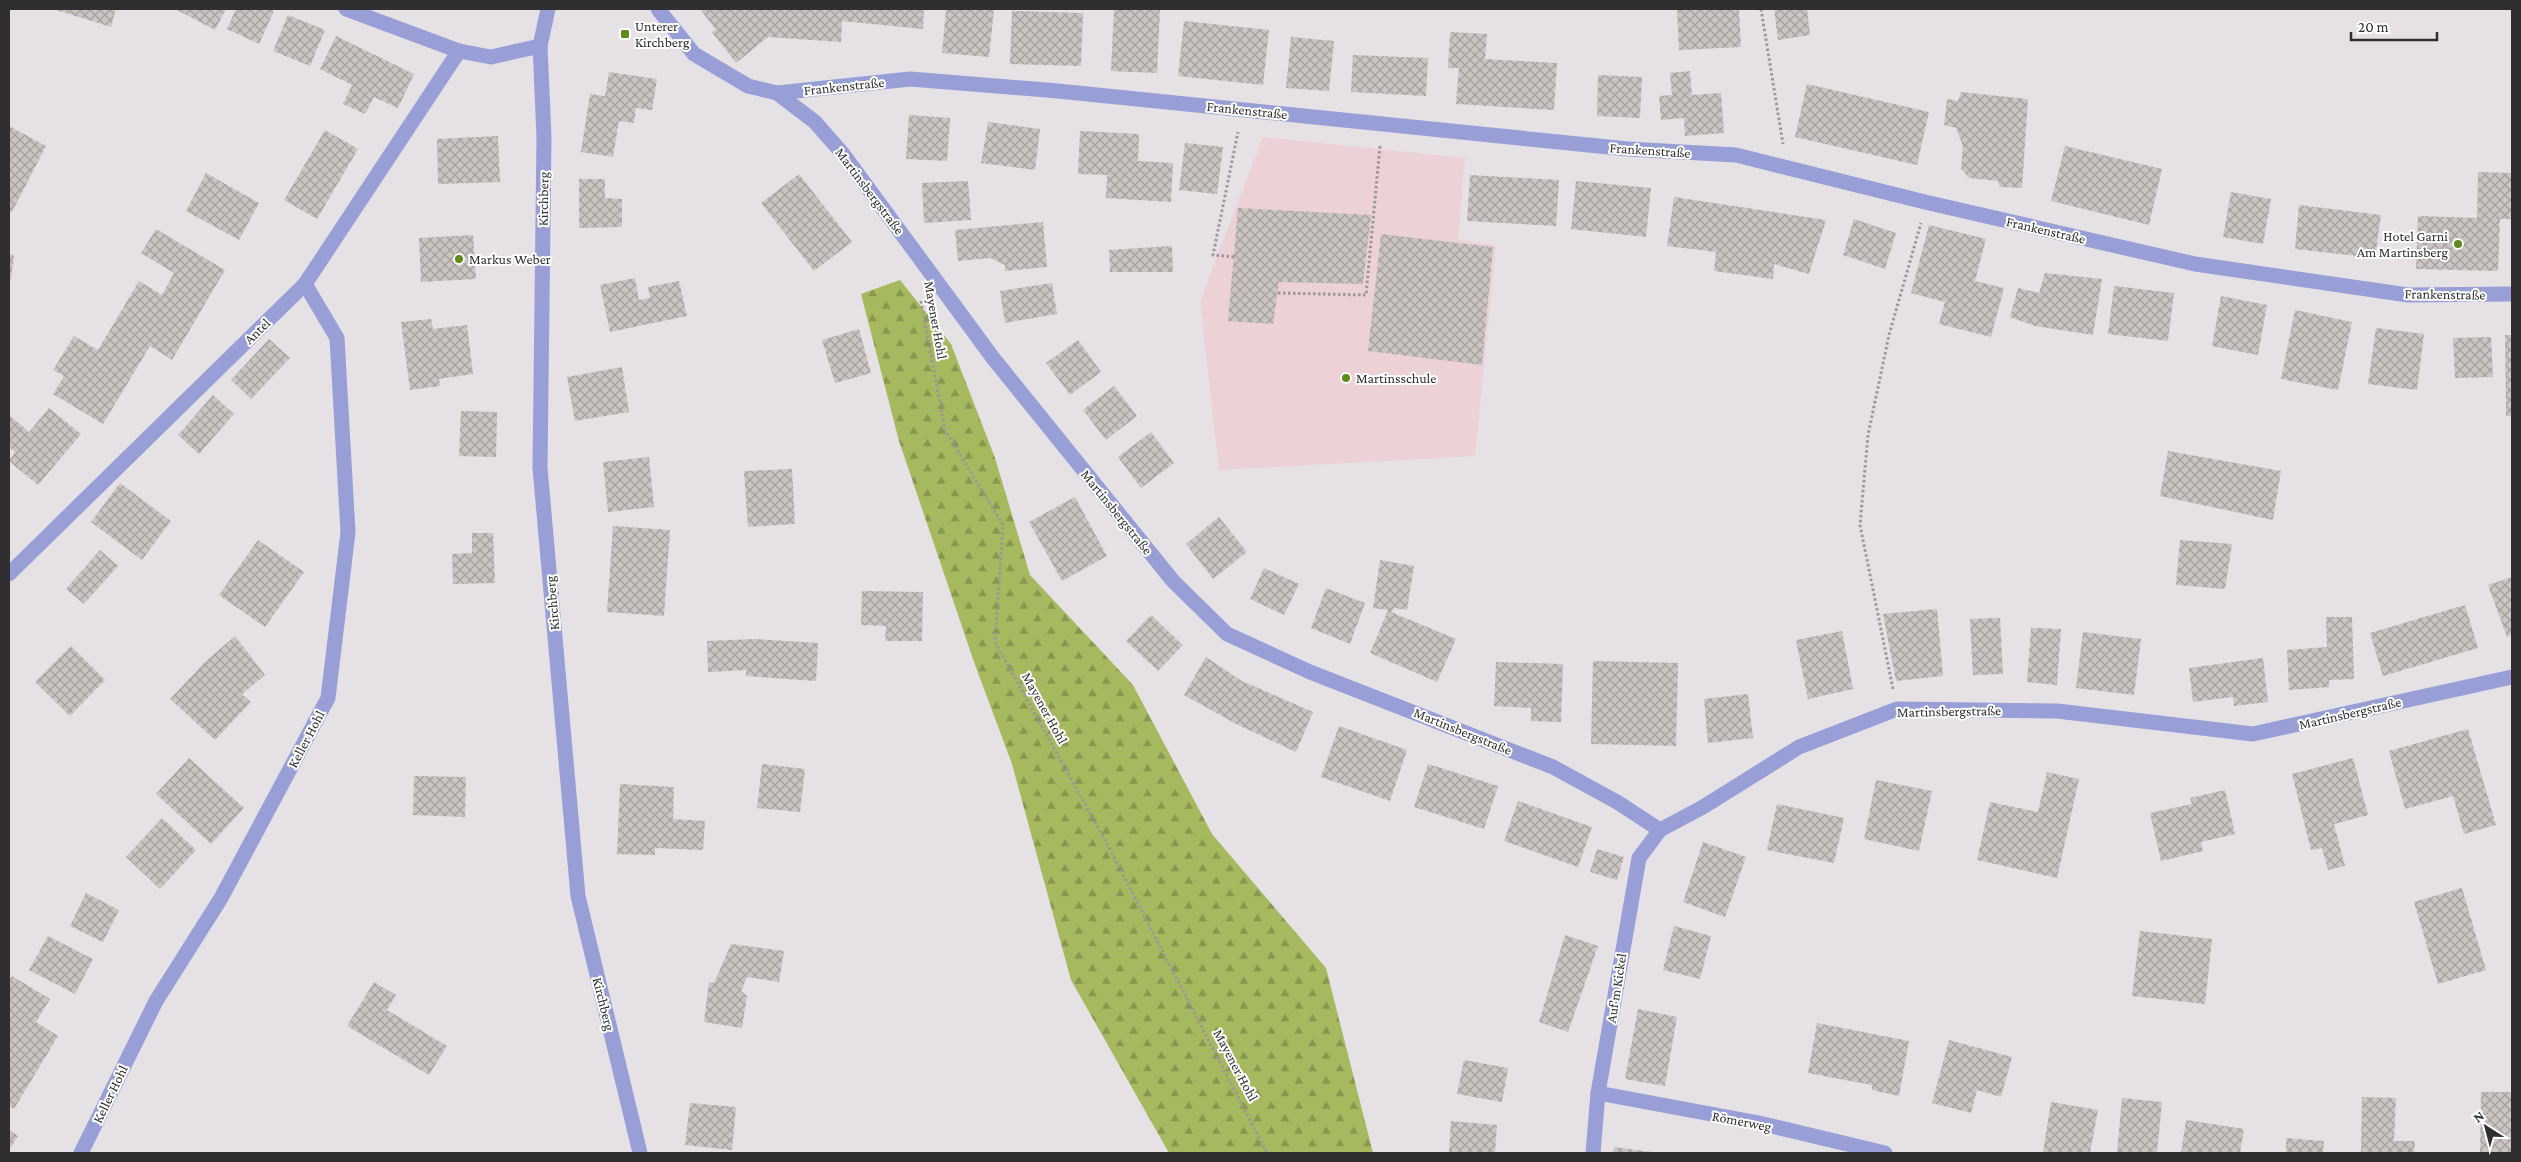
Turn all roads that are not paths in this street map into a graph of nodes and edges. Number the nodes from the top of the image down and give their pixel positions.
1 (346, 9) edge
2 (548, 9) edge
3 (658, 9) edge
4 (540, 46) junction
5 (459, 51) junction
6 (777, 93) junction
7 (305, 284) junction
8 (2512, 294) edge
9 (9, 574) edge
10 (2512, 677) edge
11 (1660, 830) junction
12 (1598, 1093) junction
13 (81, 1153) edge
14 (640, 1153) edge
15 (1593, 1153) edge
16 (1885, 1153) edge

1 - 5 street
2 - 4 street, Kirchberg
3 - 6 street, Martinsbergstraße
4 - 5 street
4 - 14 street, Kirchberg
5 - 7 street, Antel
6 - 8 street, Frankenstraße
6 - 11 street, Martinsbergstraße
7 - 9 street, Antel
7 - 13 street, Keller Hohl
10 - 11 street, Martinsbergstraße
11 - 12 street, Auf'm Kickel
12 - 15 street, Auf'm Kickel
12 - 16 street, Römerweg

